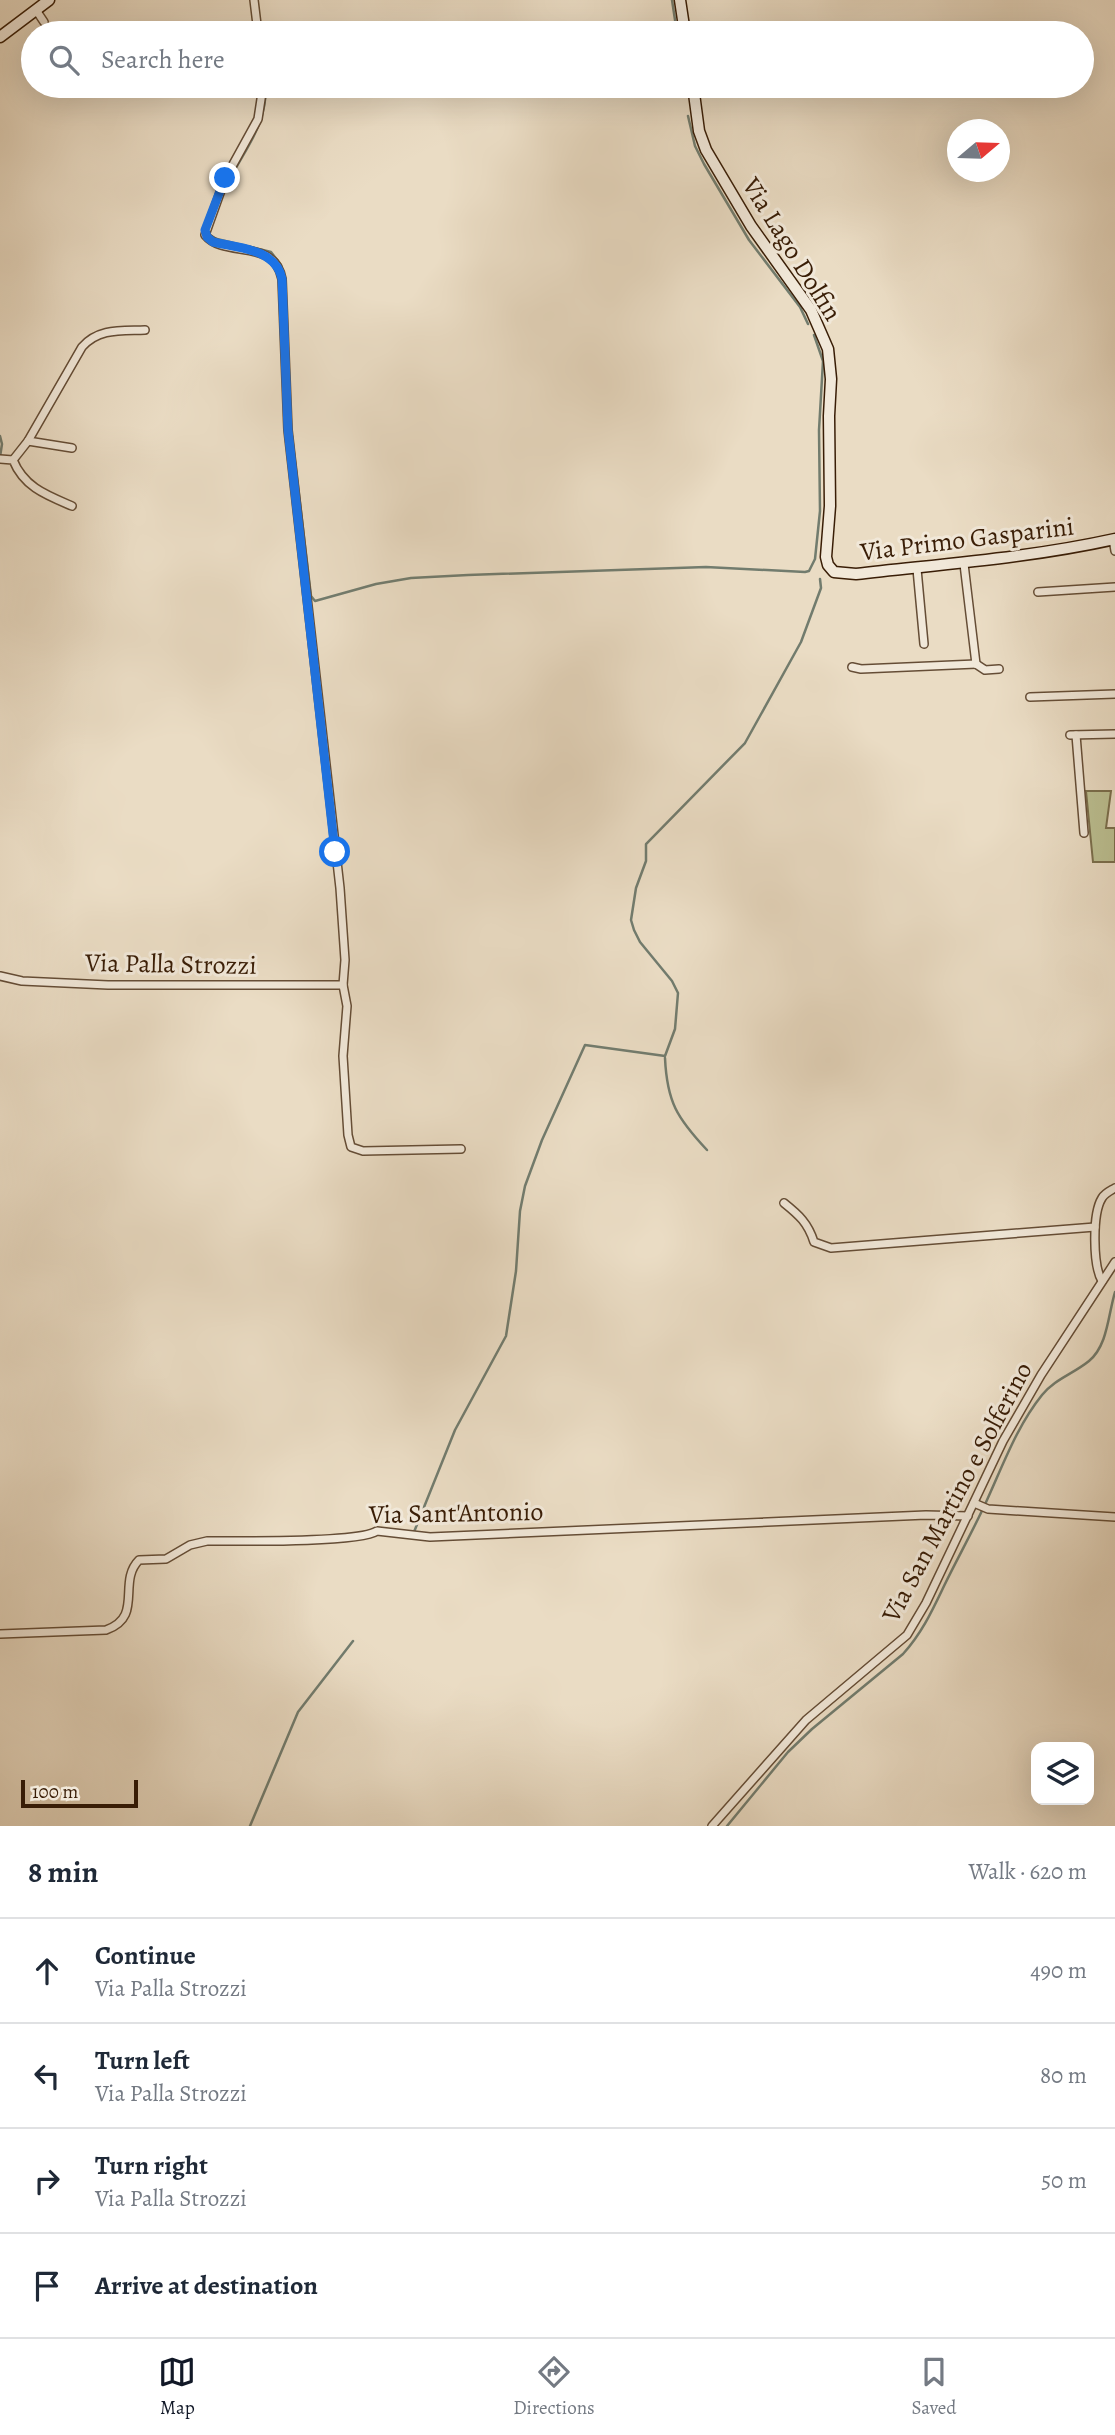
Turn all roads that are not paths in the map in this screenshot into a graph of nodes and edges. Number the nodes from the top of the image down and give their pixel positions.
1 (49, 0) edge
2 (254, 0) edge
3 (680, 0) edge
4 (32, 21) edge
5 (257, 21) edge
6 (683, 21) edge
7 (21, 26) edge
8 (0, 37) edge
9 (261, 98) edge
10 (695, 98) edge
11 (145, 330) dead end
12 (28, 441) junction
13 (72, 447) dead end
14 (7, 460) edge
15 (72, 506) dead end
16 (1114, 539) edge
17 (1115, 551) edge
18 (964, 564) junction
19 (828, 565) joint
20 (918, 569) junction
21 (1115, 587) edge
22 (1038, 592) dead end
23 (924, 644) dead end
24 (976, 664) junction
25 (852, 667) dead end
26 (999, 669) dead end
27 (1115, 694) edge
28 (1030, 697) dead end
29 (1115, 734) edge
30 (1084, 833) dead end
31 (0, 976) edge
32 (343, 985) junction
33 (461, 1149) dead end
34 (1115, 1188) edge
35 (784, 1203) dead end
36 (1095, 1227) junction
37 (1115, 1262) edge
38 (1102, 1281) junction
39 (981, 1506) junction
40 (968, 1516) junction
41 (1115, 1517) edge
42 (0, 1634) edge
43 (712, 1826) edge

1 - 4 street
2 - 5 street
3 - 6 street
7 - 8 street
9 - 32 street
10 - 19 street, Via Lago Dolfin
11 - 12 street
12 - 13 street
12 - 14 street
14 - 15 street
16 - 17 street
16 - 18 street, Via Primo Gasparini
18 - 20 street, Via Primo Gasparini
18 - 24 street
19 - 20 street, Via Primo Gasparini
20 - 23 street
21 - 22 street
24 - 25 street
24 - 26 street
27 - 28 street
29 - 30 street
31 - 32 street, Via Palla Strozzi
32 - 33 street
34 - 36 street
35 - 36 street
36 - 38 street
37 - 38 street, Via San Martino e Solferino
38 - 39 street, Via San Martino e Solferino
39 - 40 street, Via San Martino e Solferino
39 - 41 street
40 - 42 street, Via Sant'Antonio
40 - 43 street, Via San Martino e Solferino

